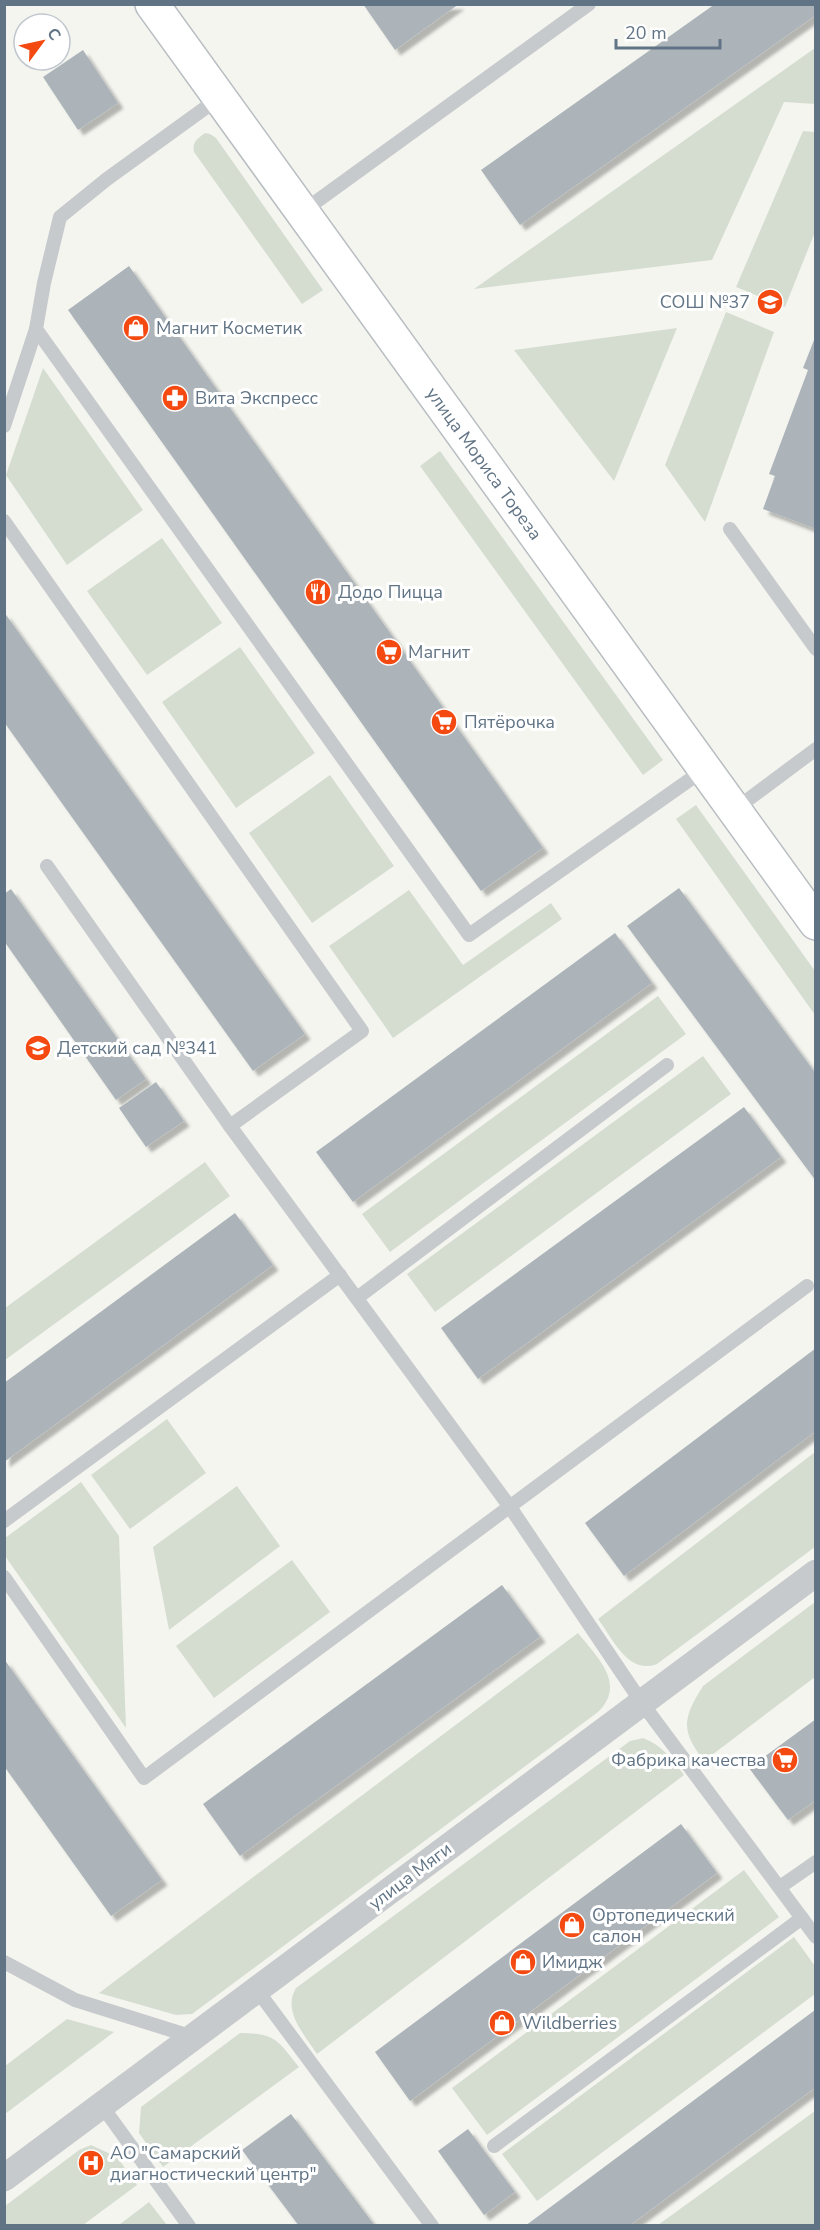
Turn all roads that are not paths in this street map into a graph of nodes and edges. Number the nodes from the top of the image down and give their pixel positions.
1 (152, 4) edge
2 (589, 4) edge
3 (219, 98) junction
4 (302, 212) junction
5 (36, 329) junction
6 (4, 426) edge
7 (4, 521) edge
8 (730, 529) dead end
9 (816, 649) edge
10 (816, 749) edge
11 (705, 770) junction
12 (734, 810) junction
13 (47, 866) dead end
14 (816, 924) edge
15 (667, 1065) dead end
16 (230, 1126) junction
17 (340, 1275) junction
18 (807, 1286) dead end
19 (357, 1298) junction
20 (510, 1507) junction
21 (4, 1521) edge
22 (816, 1573) edge
23 (4, 1577) edge
24 (642, 1702) junction
25 (816, 1862) edge
26 (780, 1887) junction
27 (802, 1918) junction
28 (816, 1937) edge
29 (4, 1962) edge
30 (257, 1990) junction
31 (193, 2037) junction
32 (102, 2106) junction
33 (494, 2146) dead end
34 (4, 2178) edge
35 (189, 2226) edge
36 (432, 2226) edge

1 - 3 main road, улица Мориса Тореза
2 - 4 lane
3 - 4 main road, улица Мориса Тореза
3 - 5 lane
4 - 11 main road, улица Мориса Тореза
5 - 6 lane
5 - 11 lane
7 - 16 lane
8 - 9 lane
10 - 12 lane
11 - 12 main road, улица Мориса Тореза
12 - 14 main road, улица Мориса Тореза
13 - 16 lane
15 - 19 lane
16 - 17 lane
17 - 19 lane
17 - 21 lane
18 - 20 lane
19 - 20 lane
20 - 23 lane
20 - 24 lane
22 - 24 street, улица Мяги
24 - 26 lane
24 - 30 street, улица Мяги
25 - 26 lane
26 - 27 lane
27 - 28 lane
27 - 33 lane
29 - 31 lane
30 - 31 street, улица Мяги
30 - 36 lane
31 - 32 street, улица Мяги
32 - 34 street, улица Мяги
32 - 35 lane

